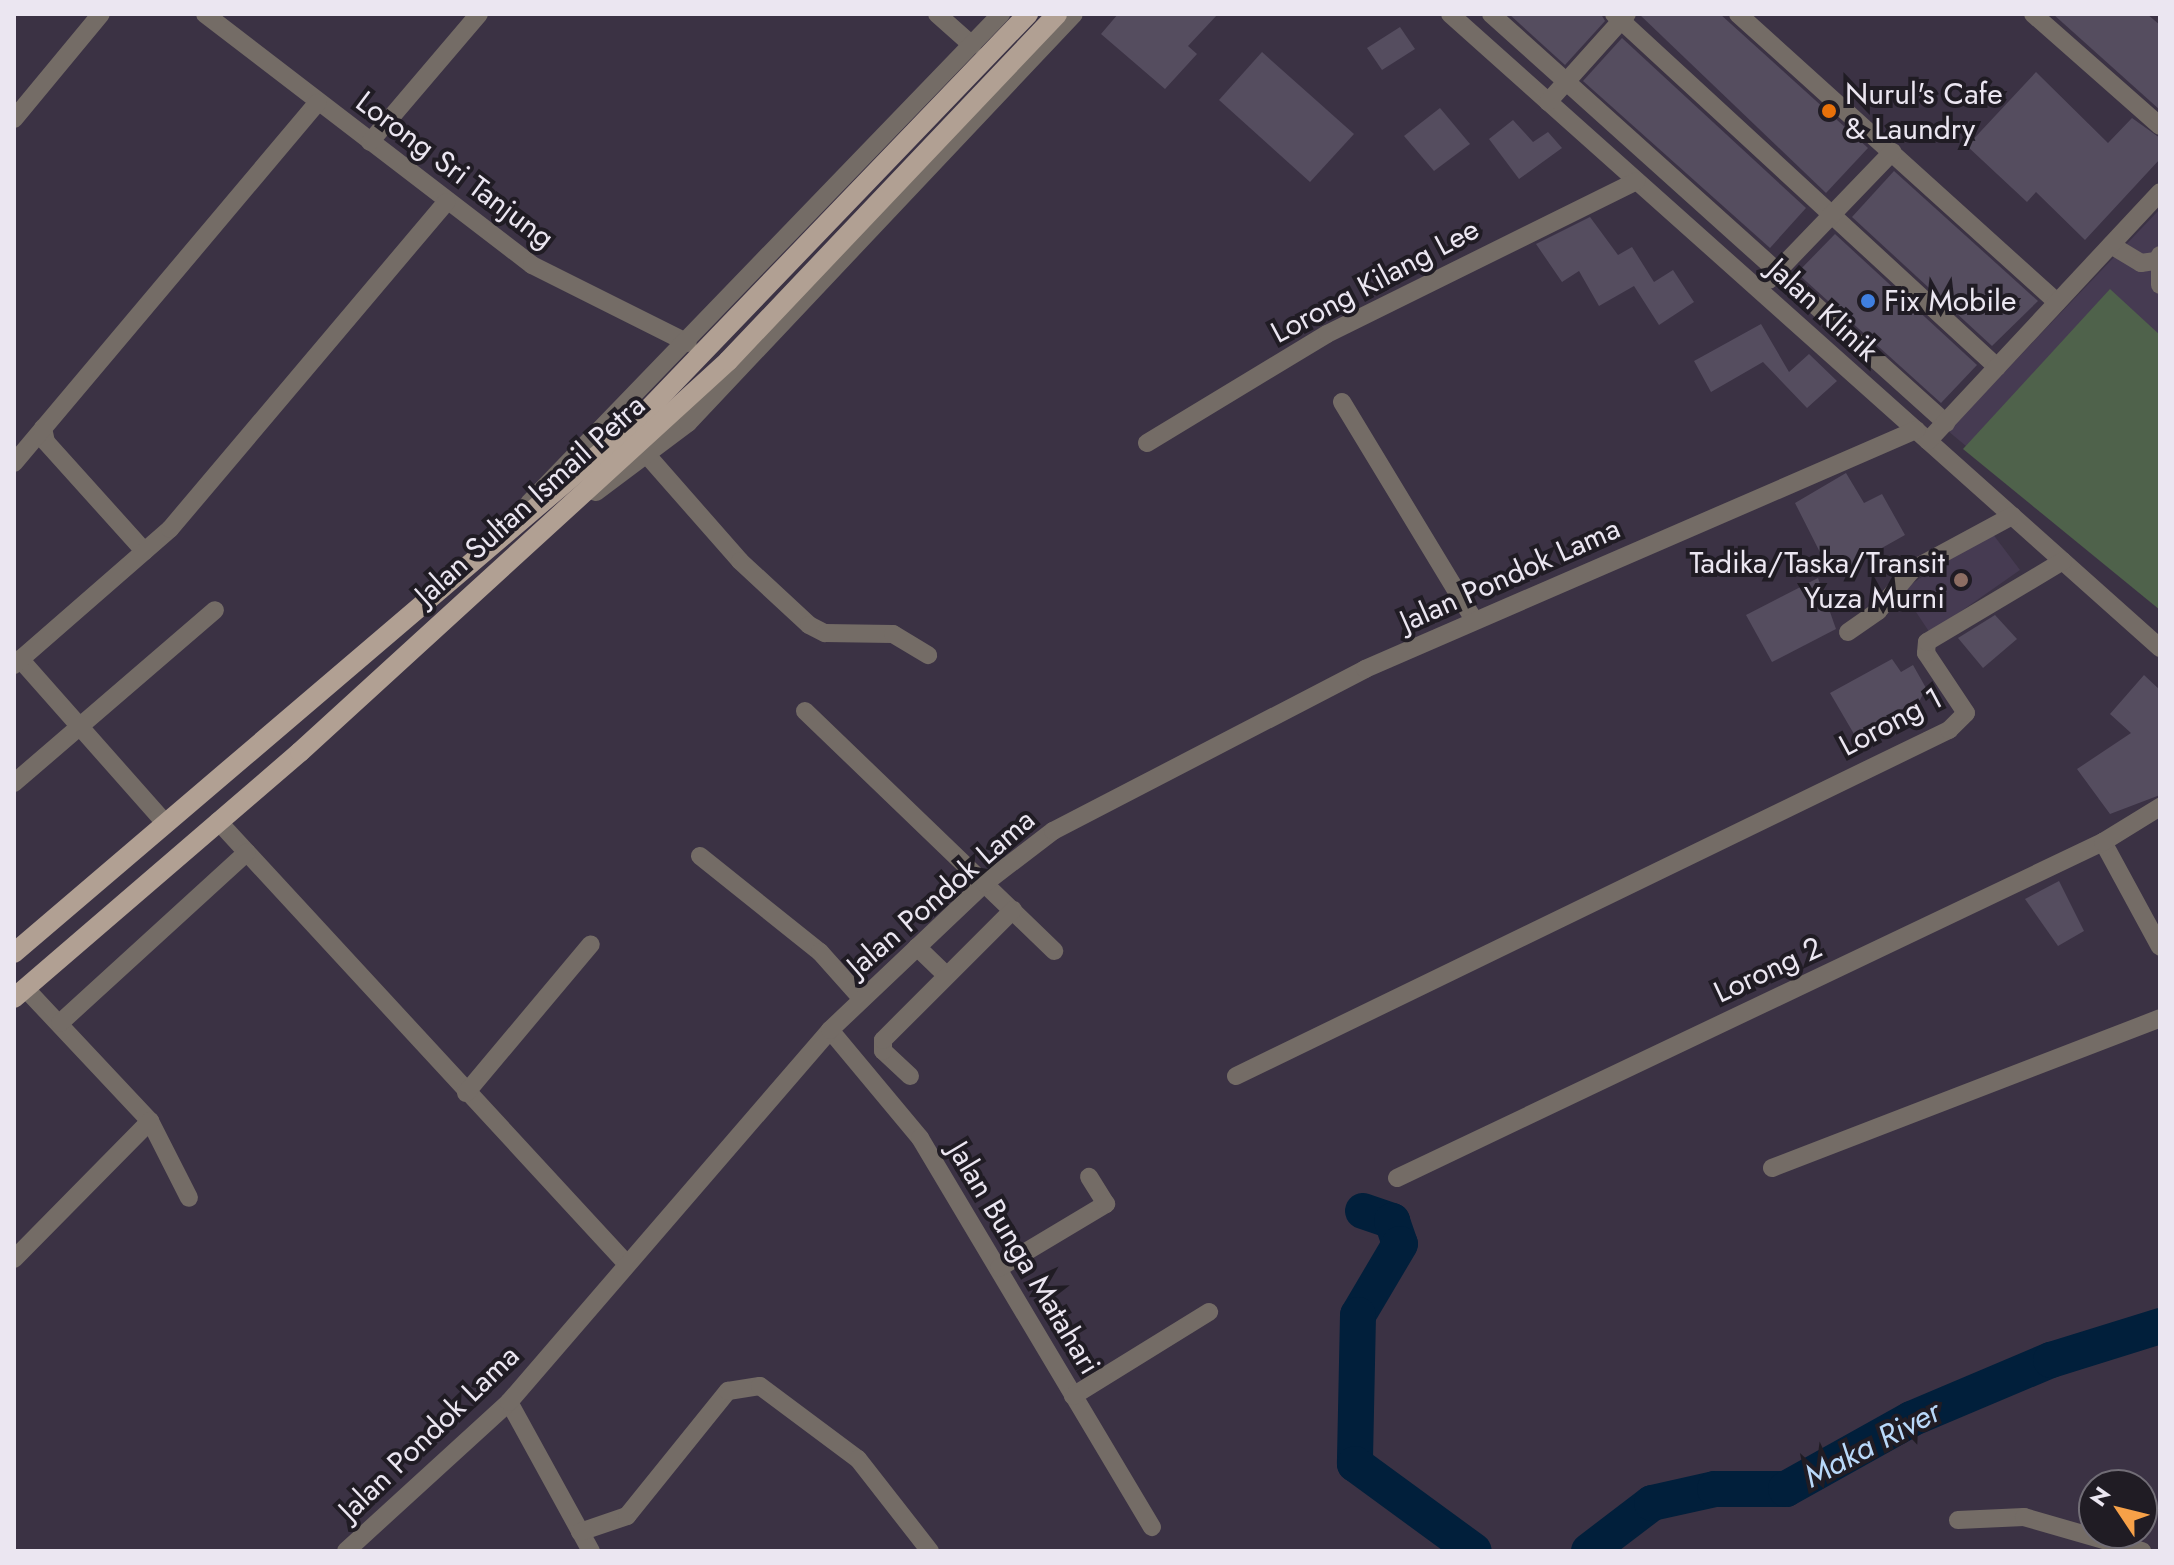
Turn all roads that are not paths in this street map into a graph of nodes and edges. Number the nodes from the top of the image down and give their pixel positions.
1 (101, 14) edge
2 (207, 14) edge
3 (479, 14) edge
4 (937, 14) edge
5 (1001, 14) edge
6 (1028, 14) edge
7 (1057, 14) edge
8 (1074, 14) edge
9 (1450, 14) edge
10 (1491, 14) edge
11 (1738, 14) edge
12 (2033, 14) edge
13 (1621, 16) edge
14 (972, 45) junction
15 (1566, 81) junction
16 (1548, 102) junction
17 (317, 103) junction
18 (18, 108) edge
19 (2160, 126) edge
20 (370, 142) junction
21 (1892, 152) junction
22 (1636, 181) junction
23 (2160, 192) edge
24 (446, 202) junction
25 (1834, 213) junction
26 (2111, 245) junction
27 (2158, 258) edge
28 (1778, 271) junction
29 (2160, 285) edge
30 (1759, 291) junction
31 (2057, 302) junction
32 (688, 343) junction
33 (720, 354) junction
34 (1997, 367) junction
35 (1342, 402) dead end
36 (1946, 423) junction
37 (43, 428) junction
38 (1922, 436) junction
39 (1147, 443) dead end
40 (647, 455) junction
41 (14, 463) edge
42 (2012, 516) junction
43 (495, 535) junction
44 (531, 539) junction
45 (144, 551) junction
46 (2063, 561) junction
47 (215, 610) dead end
48 (1474, 620) junction
49 (1848, 632) dead end
50 (2160, 648) edge
51 (928, 655) dead end
52 (17, 662) edge
53 (805, 711) dead end
54 (80, 727) junction
55 (14, 783) edge
56 (2160, 807) edge
57 (218, 821) junction
58 (164, 822) junction
59 (2103, 842) junction
60 (247, 852) junction
61 (700, 856) dead end
62 (985, 883) junction
63 (1013, 910) junction
64 (591, 944) dead end
65 (917, 947) junction
66 (2160, 947) edge
67 (1054, 951) dead end
68 (14, 953) edge
69 (946, 975) junction
70 (20, 993) edge
71 (861, 998) junction
72 (2160, 1018) edge
73 (60, 1023) junction
74 (830, 1030) junction
75 (910, 1076) dead end
76 (1236, 1076) dead end
77 (466, 1093) junction
78 (150, 1121) junction
79 (1772, 1168) dead end
80 (1089, 1177) dead end
81 (1397, 1178) dead end
82 (189, 1198) dead end
83 (14, 1259) edge
84 (627, 1264) junction
85 (999, 1268) junction
86 (1209, 1312) dead end
87 (1073, 1396) junction
88 (509, 1402) junction
89 (1958, 1520) dead end
90 (1152, 1527) dead end
91 (580, 1532) junction
92 (346, 1551) edge
93 (591, 1551) edge
94 (930, 1551) edge
95 (2142, 1551) edge

1 - 18 street
2 - 17 street, Lorong Sri Tanjung
3 - 20 street
4 - 14 street
5 - 14 street
6 - 33 main road, Jalan Sultan Ismail Petra
7 - 33 main road, Jalan Sultan Ismail Petra
8 - 40 street
9 - 16 street, Jalan Klinik
10 - 15 street
11 - 21 street
12 - 19 street
13 - 15 street
13 - 25 street
14 - 32 street
15 - 16 street
15 - 28 street
16 - 22 street, Jalan Klinik
17 - 20 street, Lorong Sri Tanjung
17 - 37 street
20 - 24 street, Lorong Sri Tanjung
21 - 25 street
21 - 31 street
22 - 30 street, Jalan Klinik
22 - 39 street, Lorong Kilang Lee
23 - 26 street
24 - 32 street, Lorong Sri Tanjung
24 - 45 street
25 - 28 street
25 - 34 street
26 - 27 street
26 - 31 street
27 - 29 street
28 - 30 street
28 - 36 street
30 - 38 street, Jalan Klinik
31 - 34 street
32 - 43 street
33 - 43 main road, Jalan Sultan Ismail Petra
33 - 44 main road, Jalan Sultan Ismail Petra
34 - 36 street
35 - 48 street
36 - 38 street
37 - 41 street
37 - 45 street
38 - 42 street, Jalan Klinik
38 - 48 street, Jalan Pondok Lama
40 - 44 street
40 - 51 street
42 - 46 street, Jalan Klinik
42 - 49 street
43 - 58 main road, Jalan Sultan Ismail Petra
44 - 57 main road, Jalan Sultan Ismail Petra
45 - 52 street
46 - 50 street, Jalan Klinik
46 - 76 street, Lorong 1
47 - 54 street
48 - 62 street, Jalan Pondok Lama
52 - 54 street
53 - 62 street
54 - 55 street
54 - 58 street
56 - 59 street, Lorong 2
57 - 60 street
57 - 70 main road, Jalan Sultan Ismail Petra
58 - 68 main road, Jalan Sultan Ismail Petra
59 - 66 street
59 - 81 street, Lorong 2
60 - 73 street
60 - 77 street
61 - 71 street
62 - 63 street
62 - 65 street, Jalan Pondok Lama
63 - 67 street
63 - 69 street
64 - 77 street
65 - 69 street
65 - 71 street, Jalan Pondok Lama
69 - 75 street
70 - 73 street
71 - 74 street, Jalan Pondok Lama
72 - 79 street
73 - 78 street
74 - 84 street, Jalan Pondok Lama
74 - 85 street, Jalan Bunga Matahari
77 - 84 street
78 - 82 street
78 - 83 street
80 - 85 street
84 - 88 street, Jalan Pondok Lama
85 - 87 street, Jalan Bunga Matahari
86 - 87 street
87 - 90 street, Jalan Bunga Matahari
88 - 91 street
88 - 92 street, Jalan Pondok Lama
89 - 95 street
91 - 93 street
91 - 94 street

